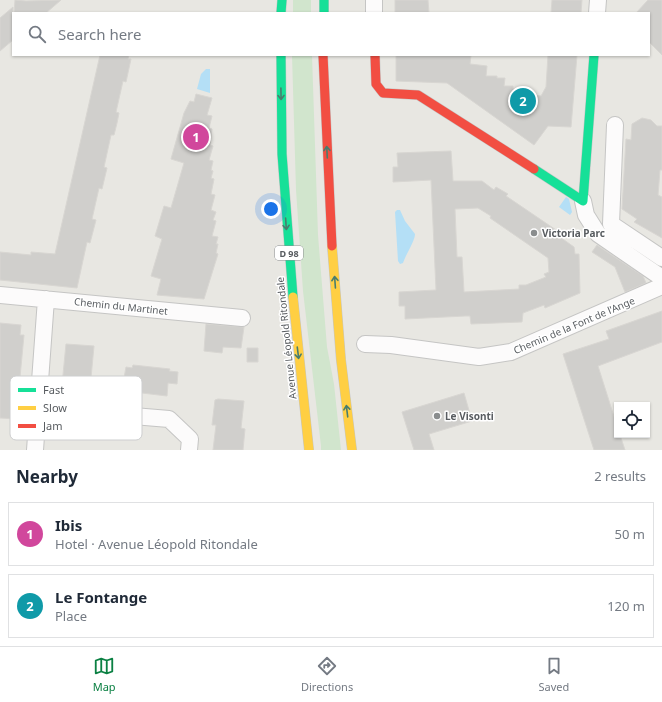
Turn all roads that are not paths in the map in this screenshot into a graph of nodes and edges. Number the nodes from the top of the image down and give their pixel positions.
1 (282, 0) edge
2 (324, 0) edge
3 (374, 0) edge
4 (598, 0) edge
5 (281, 12) edge
6 (324, 12) edge
7 (374, 12) edge
8 (597, 12) edge
9 (281, 56) edge
10 (323, 56) edge
11 (375, 56) edge
12 (594, 56) edge
13 (615, 126) dead end
14 (583, 201) junction
15 (662, 258) edge
16 (662, 278) edge
17 (662, 286) edge
18 (0, 295) edge
19 (46, 299) junction
20 (242, 318) dead end
21 (365, 344) dead end
22 (40, 376) edge
23 (142, 417) edge
24 (36, 440) edge
25 (35, 450) edge
26 (189, 450) edge
27 (309, 450) edge
28 (352, 450) edge

1 - 5 main road
2 - 6 main road
3 - 7 street
4 - 8 street
9 -> 27 main road, Avenue Léopold Ritondale / D 98
28 -> 10 main road
11 - 14 main road
12 - 14 main road
13 - 15 street
14 - 16 street
17 - 21 street, Chemin de la Font de l'Ange
18 - 19 street, Chemin du Martinet
19 - 20 street, Chemin du Martinet
19 - 22 street
23 - 26 street
24 - 25 street

